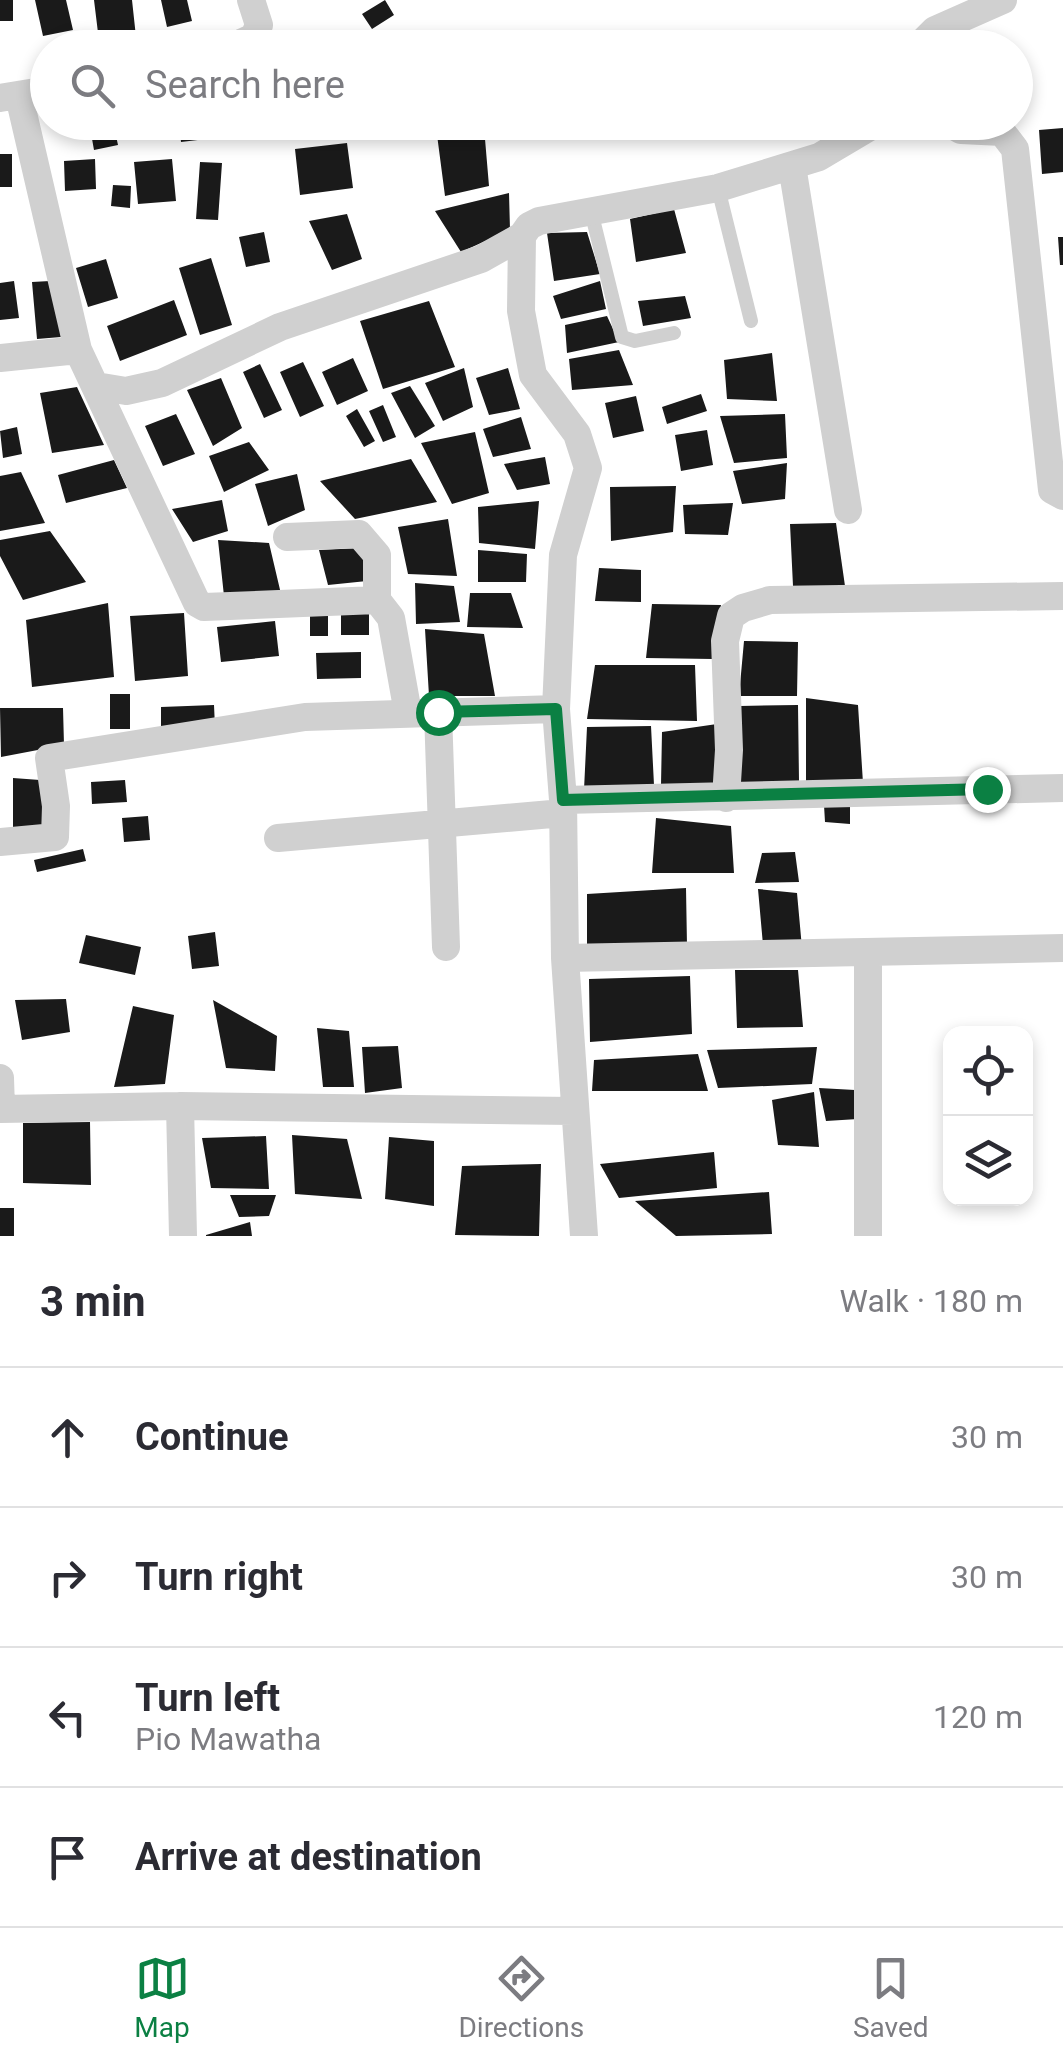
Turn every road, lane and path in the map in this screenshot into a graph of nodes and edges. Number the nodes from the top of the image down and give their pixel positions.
1 (250, 0) edge
2 (1003, 0) edge
3 (256, 30) edge
4 (935, 30) edge
5 (9, 97) edge
6 (851, 140) edge
7 (1008, 140) edge
8 (792, 166) junction
9 (718, 188) junction
10 (591, 210) junction
11 (522, 236) junction
12 (751, 321) dead end
13 (674, 333) dead end
14 (78, 350) junction
15 (0, 358) edge
16 (96, 386) junction
17 (1063, 496) edge
18 (848, 510) dead end
19 (286, 537) dead end
20 (1063, 596) edge
21 (377, 600) junction
22 (556, 709) junction
23 (438, 712) junction
24 (408, 713) junction
25 (1063, 788) edge
26 (726, 798) junction
27 (563, 806) junction
28 (442, 824) junction
29 (278, 838) dead end
30 (0, 842) edge
31 (446, 948) dead end
32 (1063, 948) edge
33 (868, 952) junction
34 (565, 958) junction
35 (0, 1078) edge
36 (180, 1106) junction
37 (1, 1110) edge
38 (574, 1112) junction
39 (183, 1236) edge
40 (584, 1236) edge
41 (868, 1236) edge

1 - 3 street
2 - 4 street
5 - 14 street
6 - 8 street
7 - 17 street
8 - 9 street
8 - 18 street
9 - 10 street
9 - 12 lane
10 - 11 street
10 - 13 lane
11 - 16 street
11 - 22 street
14 - 15 street
14 - 16 street
16 - 21 street
19 - 21 street
20 - 26 street
21 - 24 street
22 - 23 street
22 - 27 street
23 - 24 street
23 - 28 street
24 - 30 street
25 - 26 street
26 - 27 street
27 - 28 street
27 - 34 street
28 - 29 street
28 - 31 street
32 - 33 street
33 - 34 street
33 - 41 street
34 - 38 street
35 - 37 street
36 - 37 street
36 - 38 street
36 - 39 street
38 - 40 street

